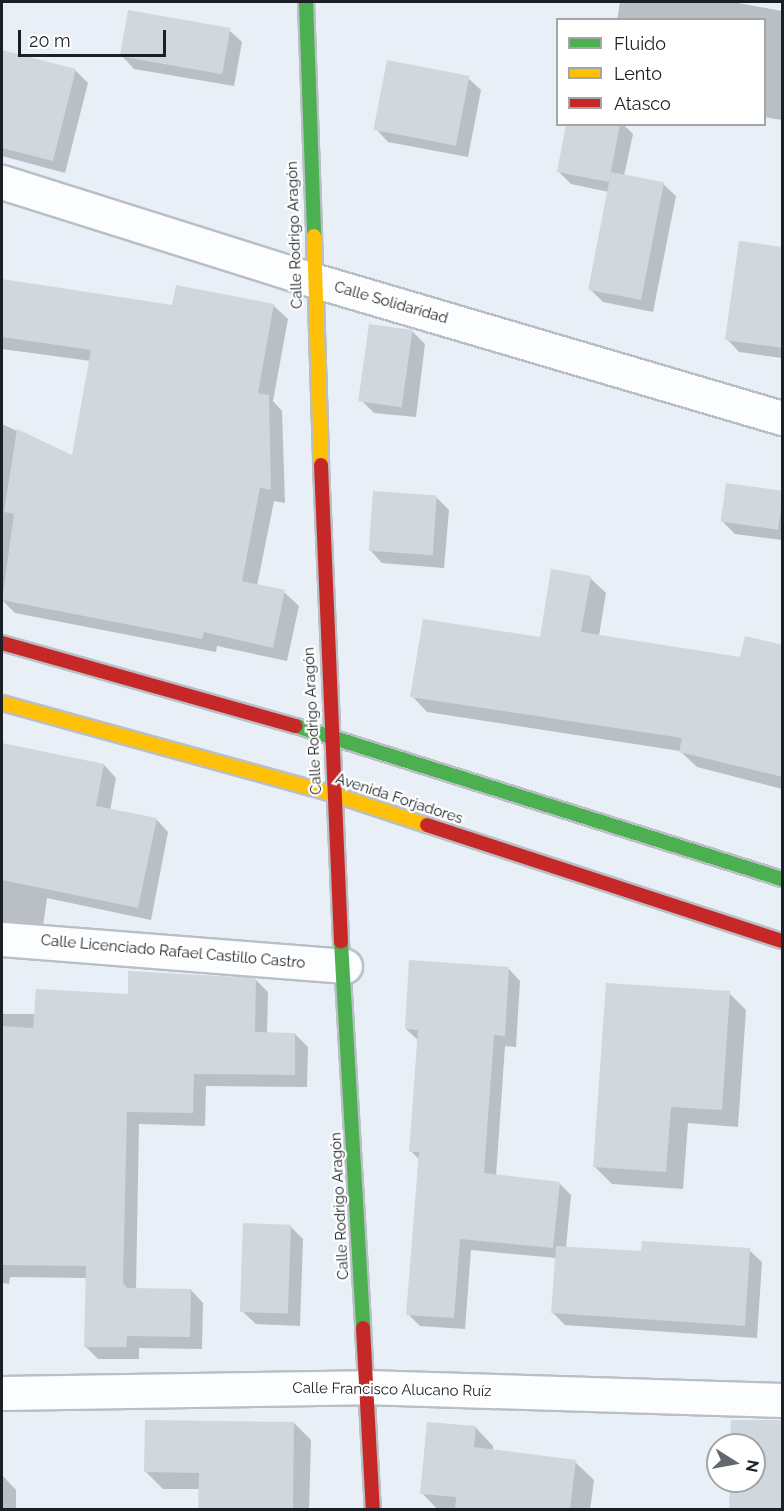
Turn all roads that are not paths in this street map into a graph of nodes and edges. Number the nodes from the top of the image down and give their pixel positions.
1 (306, 2) edge
2 (2, 182) edge
3 (313, 280) junction
4 (783, 418) edge
5 (2, 643) edge
6 (2, 703) edge
7 (330, 736) junction
8 (333, 794) junction
9 (783, 879) edge
10 (2, 939) edge
11 (783, 941) edge
12 (345, 966) junction
13 (365, 1387) junction
14 (2, 1393) edge
15 (783, 1400) edge
16 (374, 1509) edge

1 - 3 main road, Calle Rodrigo Aragón
2 - 3 street, Calle Solidaridad
3 - 4 street, Calle Solidaridad
3 - 7 main road, Calle Rodrigo Aragón
5 - 7 main road
6 - 8 main road, Avenida Forjadores
7 - 8 main road, Calle Rodrigo Aragón
7 - 9 main road
8 - 11 main road, Avenida Forjadores
8 - 12 main road, Calle Rodrigo Aragón
10 - 12 street, Calle Licenciado Rafael Castillo Castro
12 - 13 main road, Calle Rodrigo Aragón
13 - 14 street, Calle Francisco Alucano Ruíz
13 - 15 street, Calle Francisco Alucano Ruíz
13 - 16 main road, Calle Rodrigo Aragón

